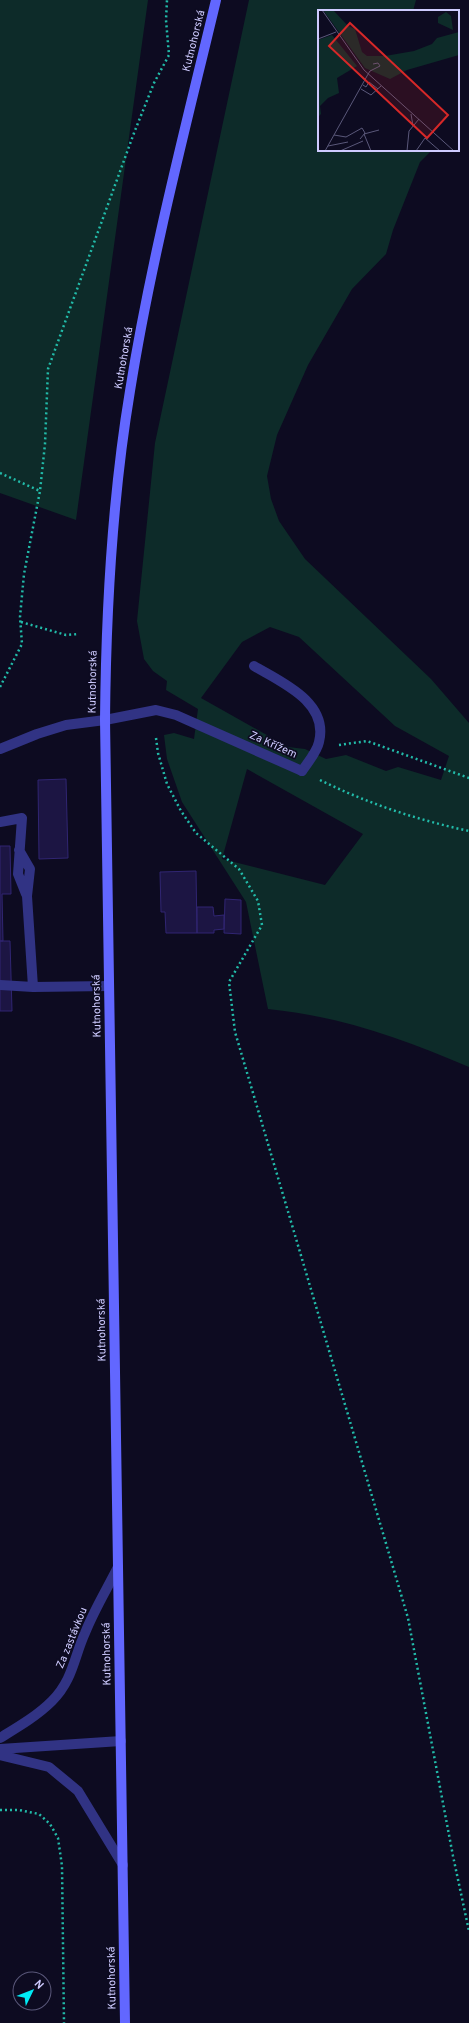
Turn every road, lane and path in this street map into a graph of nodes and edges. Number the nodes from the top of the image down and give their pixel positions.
1 (167, 0) edge
2 (216, 0) edge
3 (0, 473) edge
4 (40, 491) junction
5 (21, 622) junction
6 (79, 634) dead end
7 (254, 666) dead end
8 (0, 687) edge
9 (105, 720) junction
10 (156, 738) dead end
11 (332, 747) dead end
12 (0, 749) edge
13 (302, 771) junction
14 (469, 778) edge
15 (0, 822) edge
16 (469, 831) edge
17 (0, 985) edge
18 (109, 986) junction
19 (33, 987) junction
20 (118, 1567) junction
21 (0, 1738) edge
22 (120, 1741) junction
23 (0, 1749) edge
24 (0, 1755) edge
25 (0, 1810) edge
26 (123, 1865) junction
27 (469, 1931) edge
28 (64, 2023) edge
29 (125, 2023) edge

1 - 4 path
2 - 9 main road, Kutnohorská
3 - 4 path
4 - 5 path
5 - 6 path
5 - 8 path
7 - 13 street
9 - 12 street, Za Křížem
9 - 13 street, Za Křížem
9 - 18 main road, Kutnohorská
10 - 27 path
11 - 14 path
13 - 16 path
15 - 19 street
17 - 19 street
18 - 19 street
18 - 20 main road, Kutnohorská
20 - 21 street, Za zastávkou
20 - 22 main road, Kutnohorská
22 - 23 street
22 - 26 main road, Kutnohorská
24 - 26 street
25 - 28 path
26 - 29 main road, Kutnohorská

